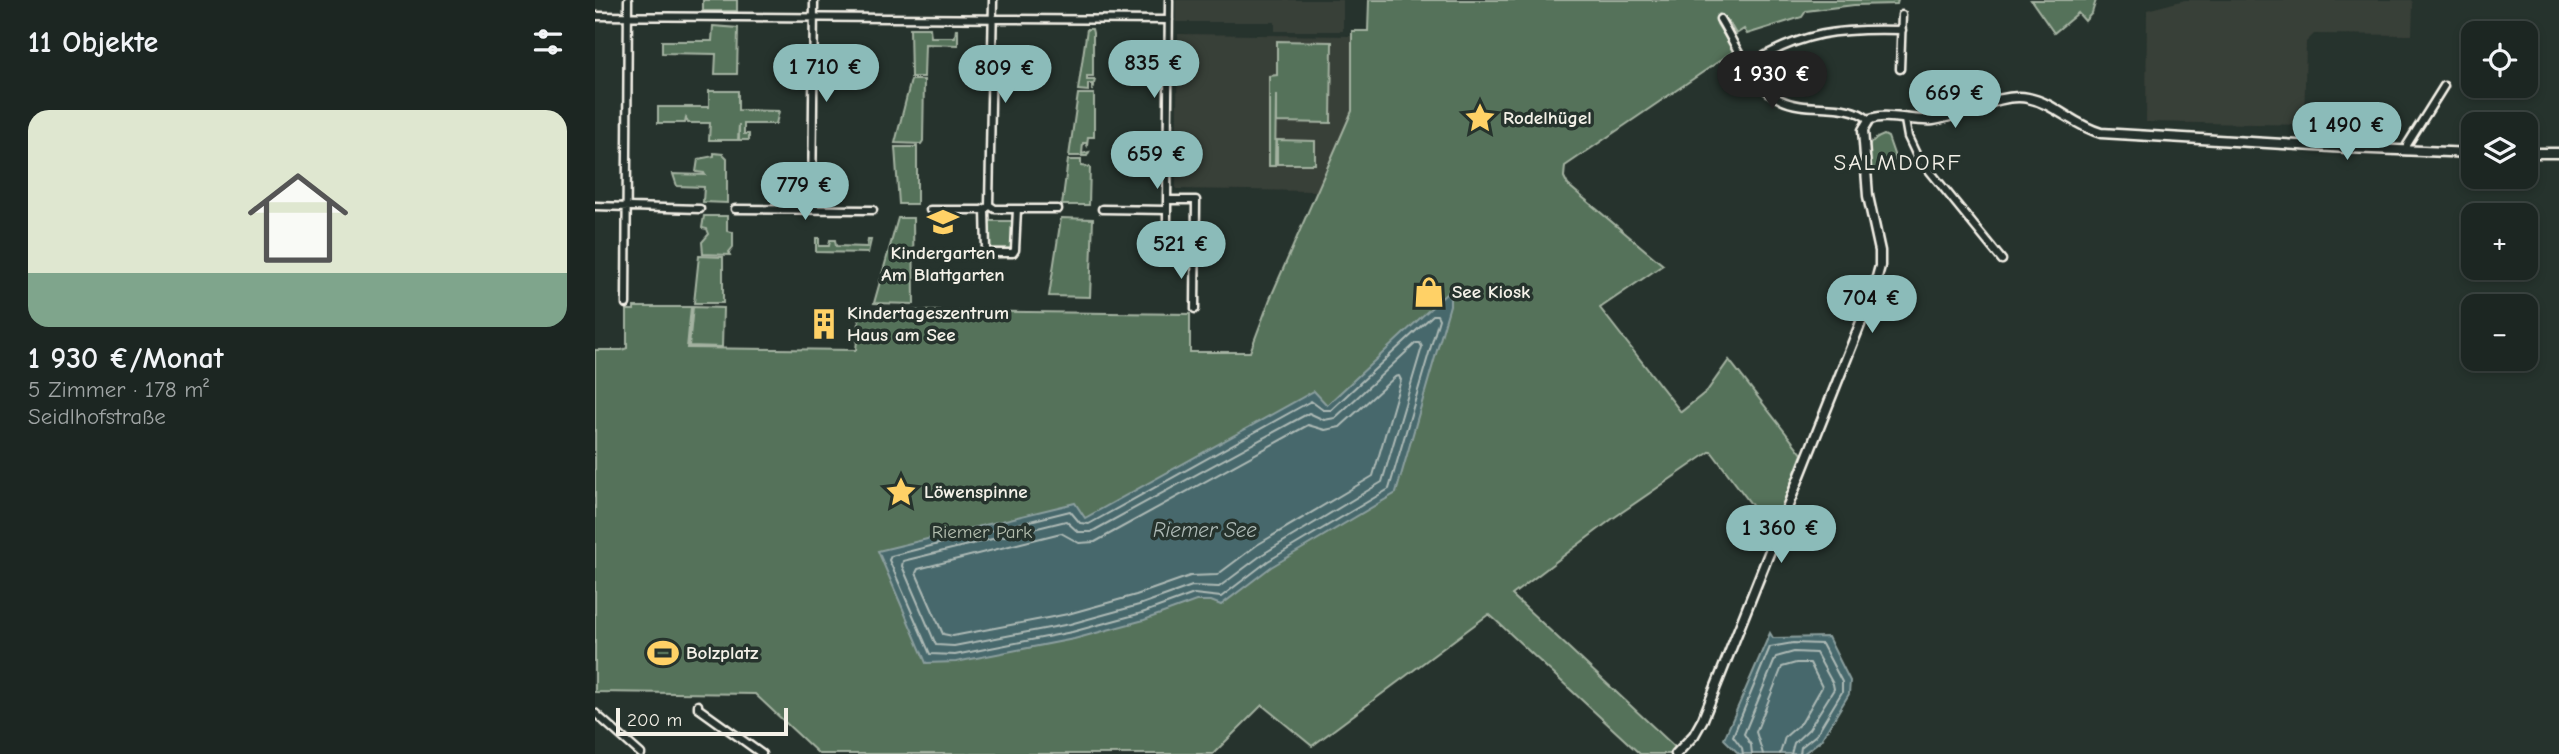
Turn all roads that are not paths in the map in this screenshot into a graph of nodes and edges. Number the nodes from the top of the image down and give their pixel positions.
1 (628, 0) edge
2 (814, 0) edge
3 (993, 0) edge
4 (1169, 0) edge
5 (1902, 15) dead end
6 (595, 16) edge
7 (628, 17) junction
8 (814, 18) junction
9 (992, 19) junction
10 (1720, 19) dead end
11 (1169, 20) junction
12 (1902, 30) junction
13 (1748, 65) junction
14 (1900, 69) dead end
15 (2444, 86) dead end
16 (1868, 120) junction
17 (1905, 120) junction
18 (2407, 151) junction
19 (2461, 153) edge
20 (2538, 153) edge
21 (2559, 153) edge
22 (1167, 200) junction
23 (595, 206) edge
24 (627, 207) junction
25 (987, 207) junction
26 (700, 209) dead end
27 (734, 209) dead end
28 (812, 209) junction
29 (1017, 209) junction
30 (1058, 209) dead end
31 (1102, 209) dead end
32 (873, 210) dead end
33 (930, 210) dead end
34 (1167, 210) junction
35 (1195, 253) junction
36 (2001, 260) dead end
37 (626, 304) dead end
38 (1195, 309) dead end
39 (698, 705) dead end
40 (595, 713) edge
41 (641, 754) edge
42 (762, 754) edge
43 (1676, 754) edge

1 - 7 street
2 - 8 street
3 - 9 street
4 - 11 street
5 - 12 street
6 - 7 street
7 - 8 street
7 - 24 street
8 - 9 street
8 - 28 street
9 - 11 street
9 - 25 street
10 - 13 street
11 - 22 street
12 - 13 street
12 - 14 street
13 - 16 street
15 - 18 street
16 - 17 street
16 - 43 street
17 - 18 street
17 - 36 street
18 - 19 street
20 - 21 street
22 - 34 street
22 - 35 street
23 - 24 street
24 - 26 street
24 - 37 street
25 - 29 street
25 - 29 street
25 - 33 street
27 - 28 street
28 - 32 street
29 - 30 street
31 - 34 street
34 - 35 street
35 - 38 street
39 - 42 street
40 - 41 street

